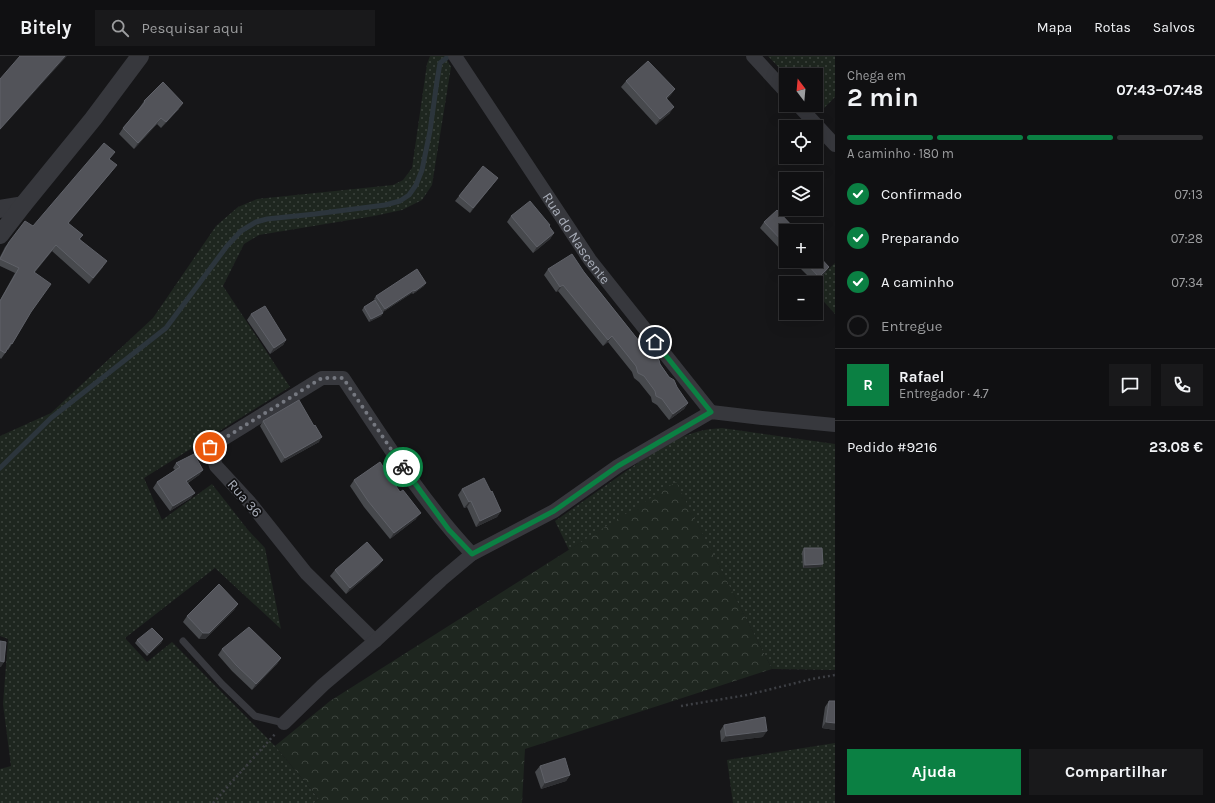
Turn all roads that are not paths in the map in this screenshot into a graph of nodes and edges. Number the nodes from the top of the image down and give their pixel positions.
1 (140, 56) edge
2 (753, 56) edge
3 (458, 61) edge
4 (779, 84) edge
5 (804, 112) edge
6 (835, 145) edge
7 (23, 205) junction
8 (0, 210) edge
9 (0, 232) edge
10 (711, 412) junction
11 (835, 425) edge
12 (472, 554) junction
13 (183, 641) dead end
14 (375, 642) junction
15 (284, 723) joint

1 - 7 street
2 - 4 street
3 - 10 street, Rua do Nascente
5 - 6 street
7 - 8 street
7 - 9 street
10 - 11 street
10 - 12 street
12 - 14 street
12 - 14 street, Rua 36
13 - 15 lane
14 - 15 street

